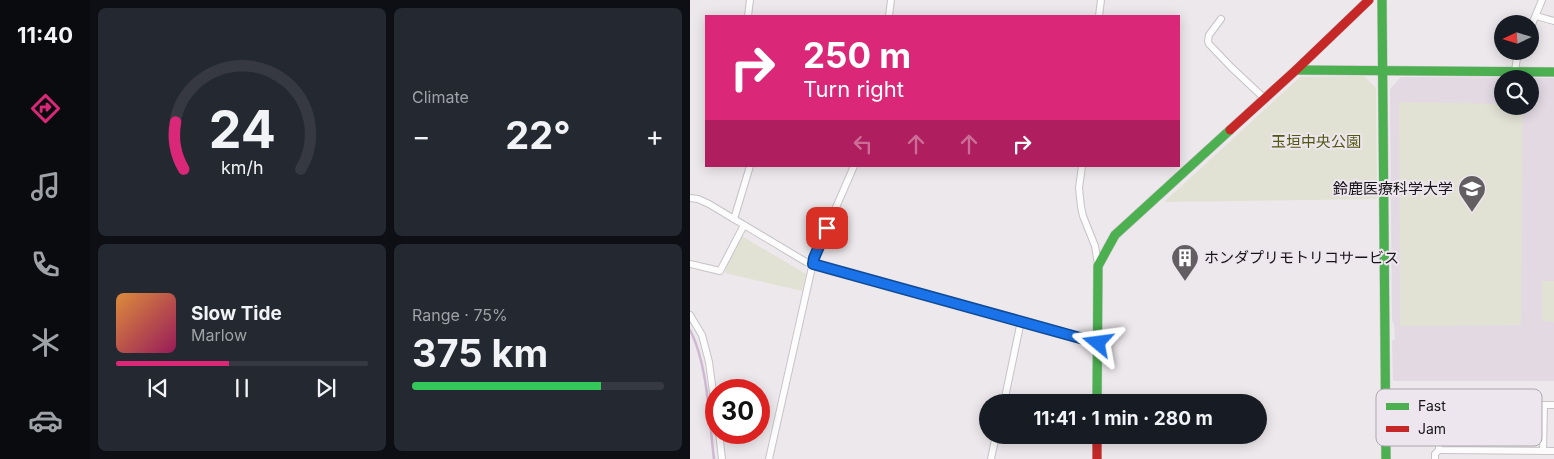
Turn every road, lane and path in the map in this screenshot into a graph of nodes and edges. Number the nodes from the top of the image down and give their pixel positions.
1 (750, 0) edge
2 (891, 0) edge
3 (1101, 0) edge
4 (1369, 0) edge
5 (1382, 0) edge
6 (1542, 0) edge
7 (748, 15) edge
8 (889, 15) edge
9 (1099, 15) edge
10 (1536, 15) edge
11 (1539, 17) edge
12 (1220, 19) dead end
13 (1554, 21) edge
14 (1296, 70) junction
15 (1382, 71) junction
16 (1494, 71) edge
17 (1539, 72) edge
18 (1554, 72) edge
19 (1265, 99) junction
20 (750, 167) edge
21 (854, 167) edge
22 (1082, 167) edge
23 (690, 198) edge
24 (734, 219) junction
25 (744, 226) junction
26 (690, 264) edge
27 (813, 264) junction
28 (1098, 266) junction
29 (690, 315) edge
30 (1022, 321) junction
31 (1098, 343) junction
32 (711, 379) edge
33 (1385, 389) edge
34 (1006, 394) edge
35 (1097, 394) edge
36 (1544, 405) joint
37 (1554, 405) edge
38 (1542, 428) edge
39 (720, 444) edge
40 (994, 444) edge
41 (1097, 444) edge
42 (1386, 446) edge
43 (1438, 446) edge
44 (1540, 446) edge
45 (1438, 450) junction
46 (1540, 450) junction
47 (1554, 451) edge
48 (722, 459) edge
49 (769, 459) edge
50 (991, 459) edge
51 (1097, 459) edge
52 (1386, 459) edge
53 (1435, 459) edge
54 (1537, 459) edge

1 - 7 street
2 - 8 street
3 - 9 street
4 - 14 street
5 - 15 street
6 - 10 street
11 - 13 street
12 - 19 street
14 - 15 street
14 - 19 street
15 - 16 street
15 - 33 street
17 - 18 street
19 - 28 street
20 - 24 street
21 - 27 street
22 - 28 street
23 - 24 street
24 - 25 street
25 - 26 street
25 - 27 street
27 - 30 street
27 - 49 street
28 - 31 street
29 - 32 street
30 - 31 street
30 - 34 street
31 - 35 street
36 - 37 street
36 - 38 street
39 - 48 street
40 - 50 street
41 - 51 street
42 - 52 street
43 - 45 street
44 - 46 street
45 - 46 street
45 - 53 street
46 - 47 street
46 - 54 street

